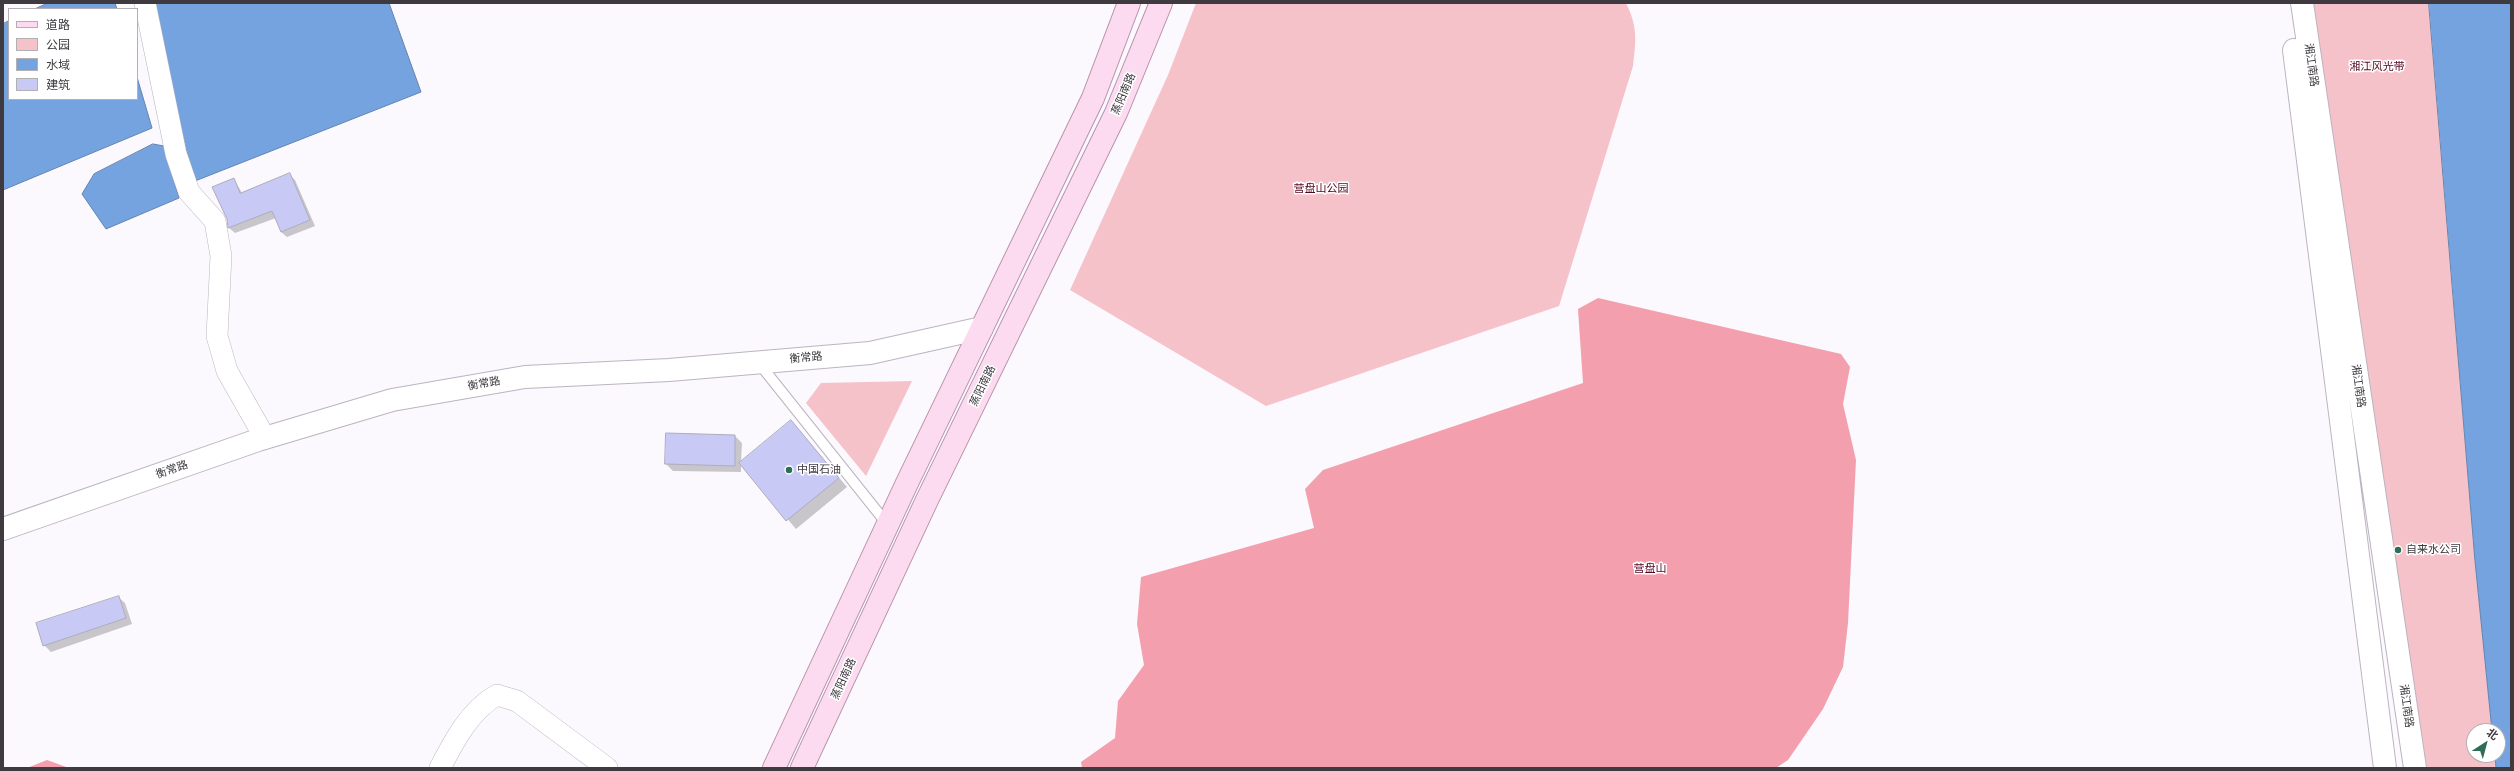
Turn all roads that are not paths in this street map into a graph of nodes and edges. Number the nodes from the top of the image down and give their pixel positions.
1 (145, 3) edge
2 (1130, 3) edge
3 (1162, 3) edge
4 (2287, 3) edge
5 (2302, 3) edge
6 (982, 328) junction
7 (758, 362) junction
8 (265, 438) junction
9 (888, 525) junction
10 (3, 529) edge
11 (440, 768) edge
12 (607, 768) edge
13 (774, 768) edge
14 (802, 768) edge
15 (2386, 768) edge
16 (2415, 768) edge

1 - 8 street
2 - 6 main road
3 - 14 main road, 蒸阳南路
4 - 15 main road, 湘江南路
5 - 16 main road, 湘江南路
6 - 7 main road, 衡常路
6 - 9 main road
7 - 8 main road, 衡常路
7 - 9 lane
8 - 10 main road, 衡常路
9 - 13 main road
11 - 12 street

